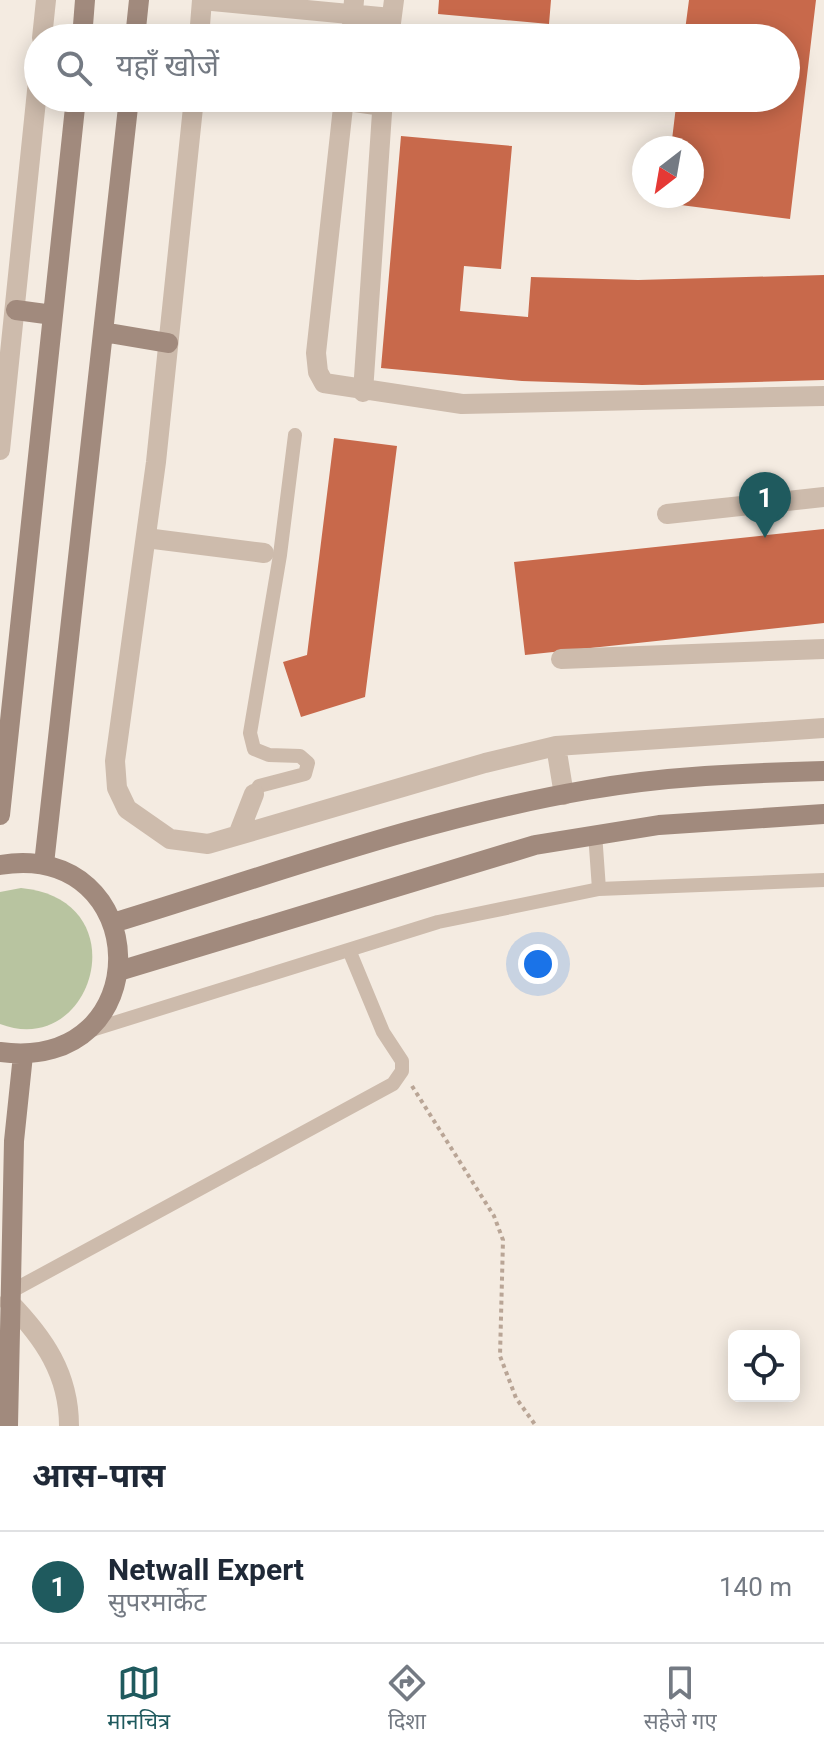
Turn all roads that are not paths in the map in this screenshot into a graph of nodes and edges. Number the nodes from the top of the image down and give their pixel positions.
1 (46, 0) edge
2 (85, 0) edge
3 (139, 0) edge
4 (202, 0) edge
5 (354, 7) edge
6 (391, 19) edge
7 (43, 24) edge
8 (83, 24) edge
9 (136, 24) edge
10 (200, 24) edge
11 (35, 112) edge
12 (75, 112) edge
13 (127, 112) edge
14 (193, 112) edge
15 (337, 112) edge
16 (382, 112) edge
17 (16, 310) junction
18 (53, 315) junction
19 (103, 332) junction
20 (168, 343) junction
21 (363, 392) junction
22 (824, 396) edge
23 (295, 435) dead end
24 (0, 450) edge
25 (824, 497) edge
26 (667, 514) dead end
27 (146, 538) junction
28 (272, 554) junction
29 (824, 649) edge
30 (561, 659) dead end
31 (824, 728) edge
32 (556, 746) junction
33 (824, 771) edge
34 (254, 794) joint
35 (564, 795) junction
36 (824, 814) edge
37 (0, 815) edge
38 (595, 833) junction
39 (238, 835) junction
40 (44, 864) junction
41 (0, 865) edge
42 (599, 878) junction
43 (824, 880) edge
44 (113, 923) junction
45 (349, 950) junction
46 (119, 971) junction
47 (84, 1032) junction
48 (0, 1052) edge
49 (23, 1055) junction
50 (9, 1297) junction
51 (8, 1426) edge
52 (69, 1426) edge

1 - 7 street
2 - 8 main road
3 - 9 main road
4 - 5 street
4 - 10 street
5 - 6 street
11 - 17 street
12 - 18 main road
13 - 19 main road
14 - 20 street
15 - 21 street
16 - 21 street
17 - 18 main road
17 - 24 street
18 - 37 main road
19 - 20 main road
19 - 40 main road
20 - 27 street
21 - 22 street
23 - 28 lane
25 - 26 street
27 - 28 street
27 - 39 street
28 - 34 lane
29 - 30 street
31 - 32 street
32 - 35 street
32 - 39 street
33 - 35 main road
34 - 39 street
35 - 44 main road
36 - 38 main road
38 - 42 lane
38 - 46 main road
40 - 41 main road
40 - 44 main road
42 - 43 lane
42 - 45 lane
44 - 46 main road
45 - 47 lane
45 - 50 lane
46 - 47 main road
47 - 49 main road
48 - 49 main road
49 - 50 main road
50 - 51 main road
50 - 52 street

